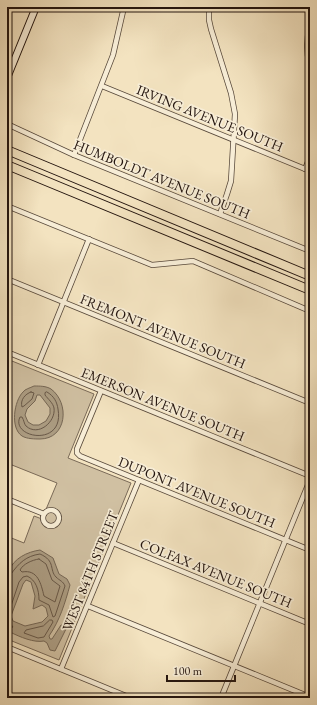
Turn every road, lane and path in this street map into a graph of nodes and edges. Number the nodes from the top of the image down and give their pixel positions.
1 (36, 7) edge
2 (124, 7) edge
3 (209, 7) edge
4 (310, 26) edge
5 (310, 66) edge
6 (7, 78) edge
7 (102, 86) junction
8 (7, 124) edge
9 (234, 140) junction
10 (7, 150) edge
11 (74, 155) junction
12 (310, 157) edge
13 (7, 165) edge
14 (308, 170) edge
15 (7, 206) edge
16 (220, 214) junction
17 (89, 239) junction
18 (310, 251) edge
19 (310, 276) edge
20 (7, 279) edge
21 (310, 290) edge
22 (64, 302) junction
23 (310, 311) edge
24 (7, 352) edge
25 (38, 365) junction
26 (101, 391) junction
27 (310, 402) edge
28 (310, 476) edge
29 (139, 480) junction
30 (310, 480) edge
31 (7, 499) edge
32 (44, 514) dead end
33 (286, 540) junction
34 (113, 543) junction
35 (310, 550) edge
36 (260, 603) junction
37 (88, 606) junction
38 (310, 624) edge
39 (7, 647) edge
40 (234, 666) junction
41 (61, 669) junction
42 (310, 697) edge
43 (131, 698) edge
44 (221, 698) edge

1 - 6 street
2 - 7 street
3 - 9 street
4 - 5 street
7 - 9 street, IRVING AVENUE SOUTH
7 - 11 street
8 - 11 street, HUMBOLDT AVENUE SOUTH
9 - 14 street, IRVING AVENUE SOUTH
9 - 16 street
10 - 19 highway
11 - 16 street, HUMBOLDT AVENUE SOUTH
12 - 14 street
13 - 21 highway
15 - 17 street
16 - 18 street, HUMBOLDT AVENUE SOUTH
17 - 22 street
17 - 23 street
20 - 22 street, FREMONT AVENUE SOUTH
22 - 25 street
22 - 27 street, FREMONT AVENUE SOUTH
24 - 25 street, EMERSON AVENUE SOUTH
25 - 26 street, EMERSON AVENUE SOUTH
26 - 28 street, EMERSON AVENUE SOUTH
26 - 29 street, DUPONT AVENUE SOUTH
29 - 33 street, DUPONT AVENUE SOUTH
29 - 34 street, WEST 84TH STREET
30 - 33 street
31 - 32 street
33 - 35 street, DUPONT AVENUE SOUTH
33 - 36 street
34 - 36 street, COLFAX AVENUE SOUTH
34 - 37 street, WEST 84TH STREET
36 - 38 street, COLFAX AVENUE SOUTH
36 - 40 street
37 - 40 street
37 - 41 street, WEST 84TH STREET
39 - 41 street
40 - 42 street
40 - 44 street
41 - 43 street

